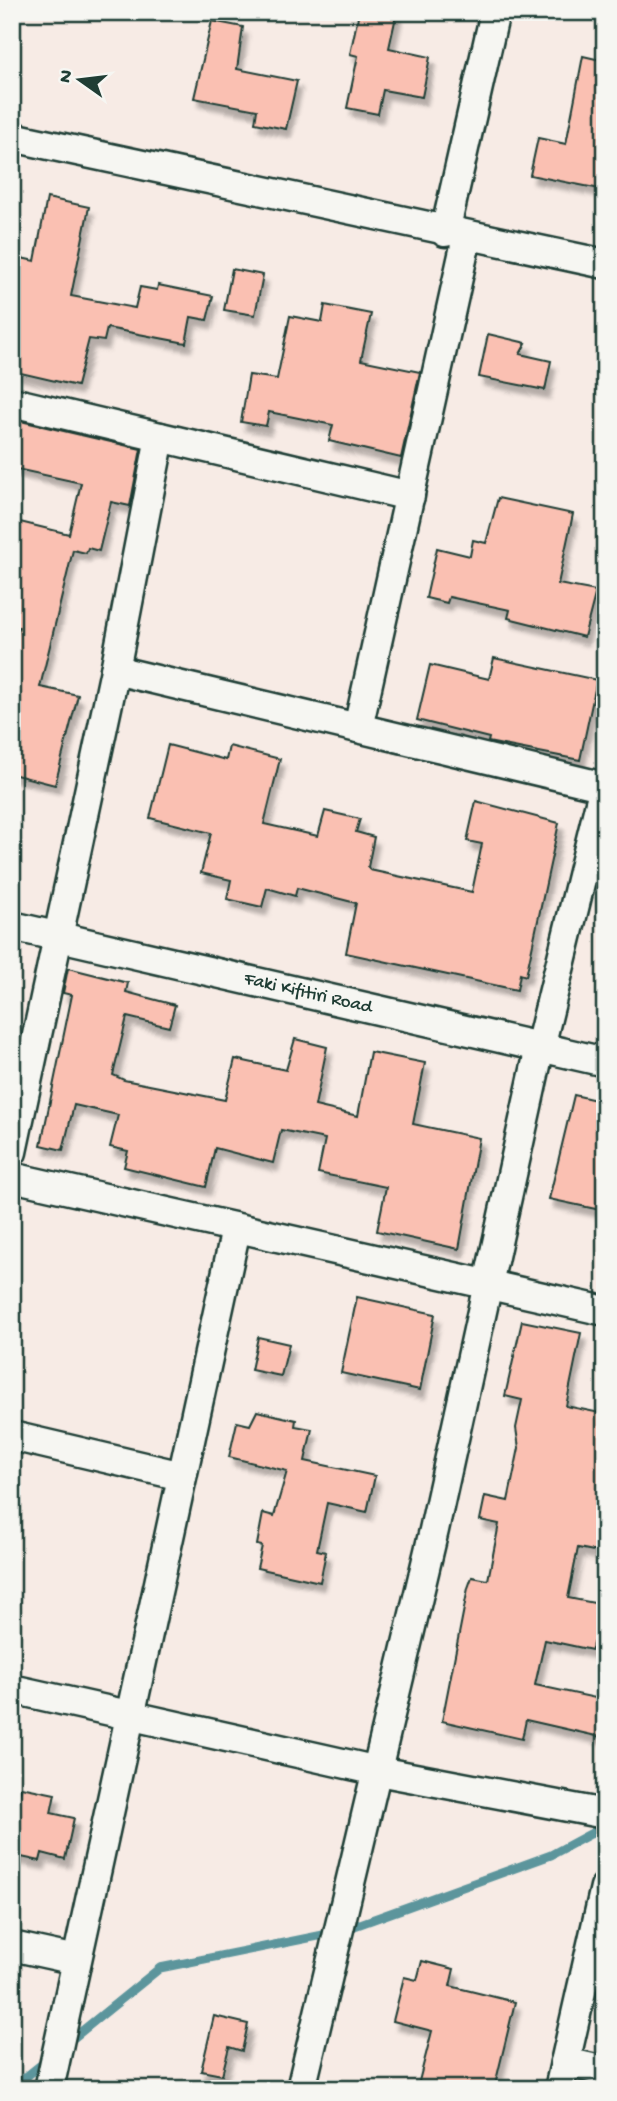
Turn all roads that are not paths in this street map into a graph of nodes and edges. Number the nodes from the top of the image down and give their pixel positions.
1 (495, 12) edge
2 (12, 137) edge
3 (456, 234) junction
4 (605, 264) edge
5 (12, 402) edge
6 (160, 437) junction
7 (410, 496) junction
8 (115, 670) junction
9 (358, 728) junction
10 (604, 785) edge
11 (12, 926) edge
12 (57, 936) junction
13 (540, 1047) junction
14 (605, 1062) edge
15 (12, 1152) edge
16 (12, 1177) edge
17 (236, 1229) junction
18 (487, 1286) junction
19 (605, 1311) edge
20 (12, 1436) edge
21 (182, 1476) junction
22 (12, 1689) edge
23 (128, 1716) junction
24 (378, 1771) junction
25 (605, 1814) edge
26 (605, 1887) edge
27 (12, 1946) edge
28 (76, 1960) junction
29 (605, 2071) edge
30 (562, 2076) edge
31 (49, 2089) edge
32 (301, 2089) edge

1 - 3 street
2 - 3 street
3 - 4 street
3 - 7 street
5 - 6 street
6 - 7 street
6 - 8 street
7 - 9 street
8 - 9 street
8 - 12 street
9 - 10 street
10 - 13 street
11 - 12 street, Faki Kifitiri Road
12 - 13 street, Faki Kifitiri Road
12 - 15 street
13 - 14 street, Faki Kifitiri Road
13 - 18 street
16 - 17 street
17 - 18 street
17 - 21 street
18 - 19 street
18 - 24 street
20 - 21 street
21 - 23 street
22 - 23 street
23 - 24 street
23 - 28 street
24 - 25 street
24 - 32 street
26 - 30 street
27 - 28 street
28 - 31 street
29 - 30 street

